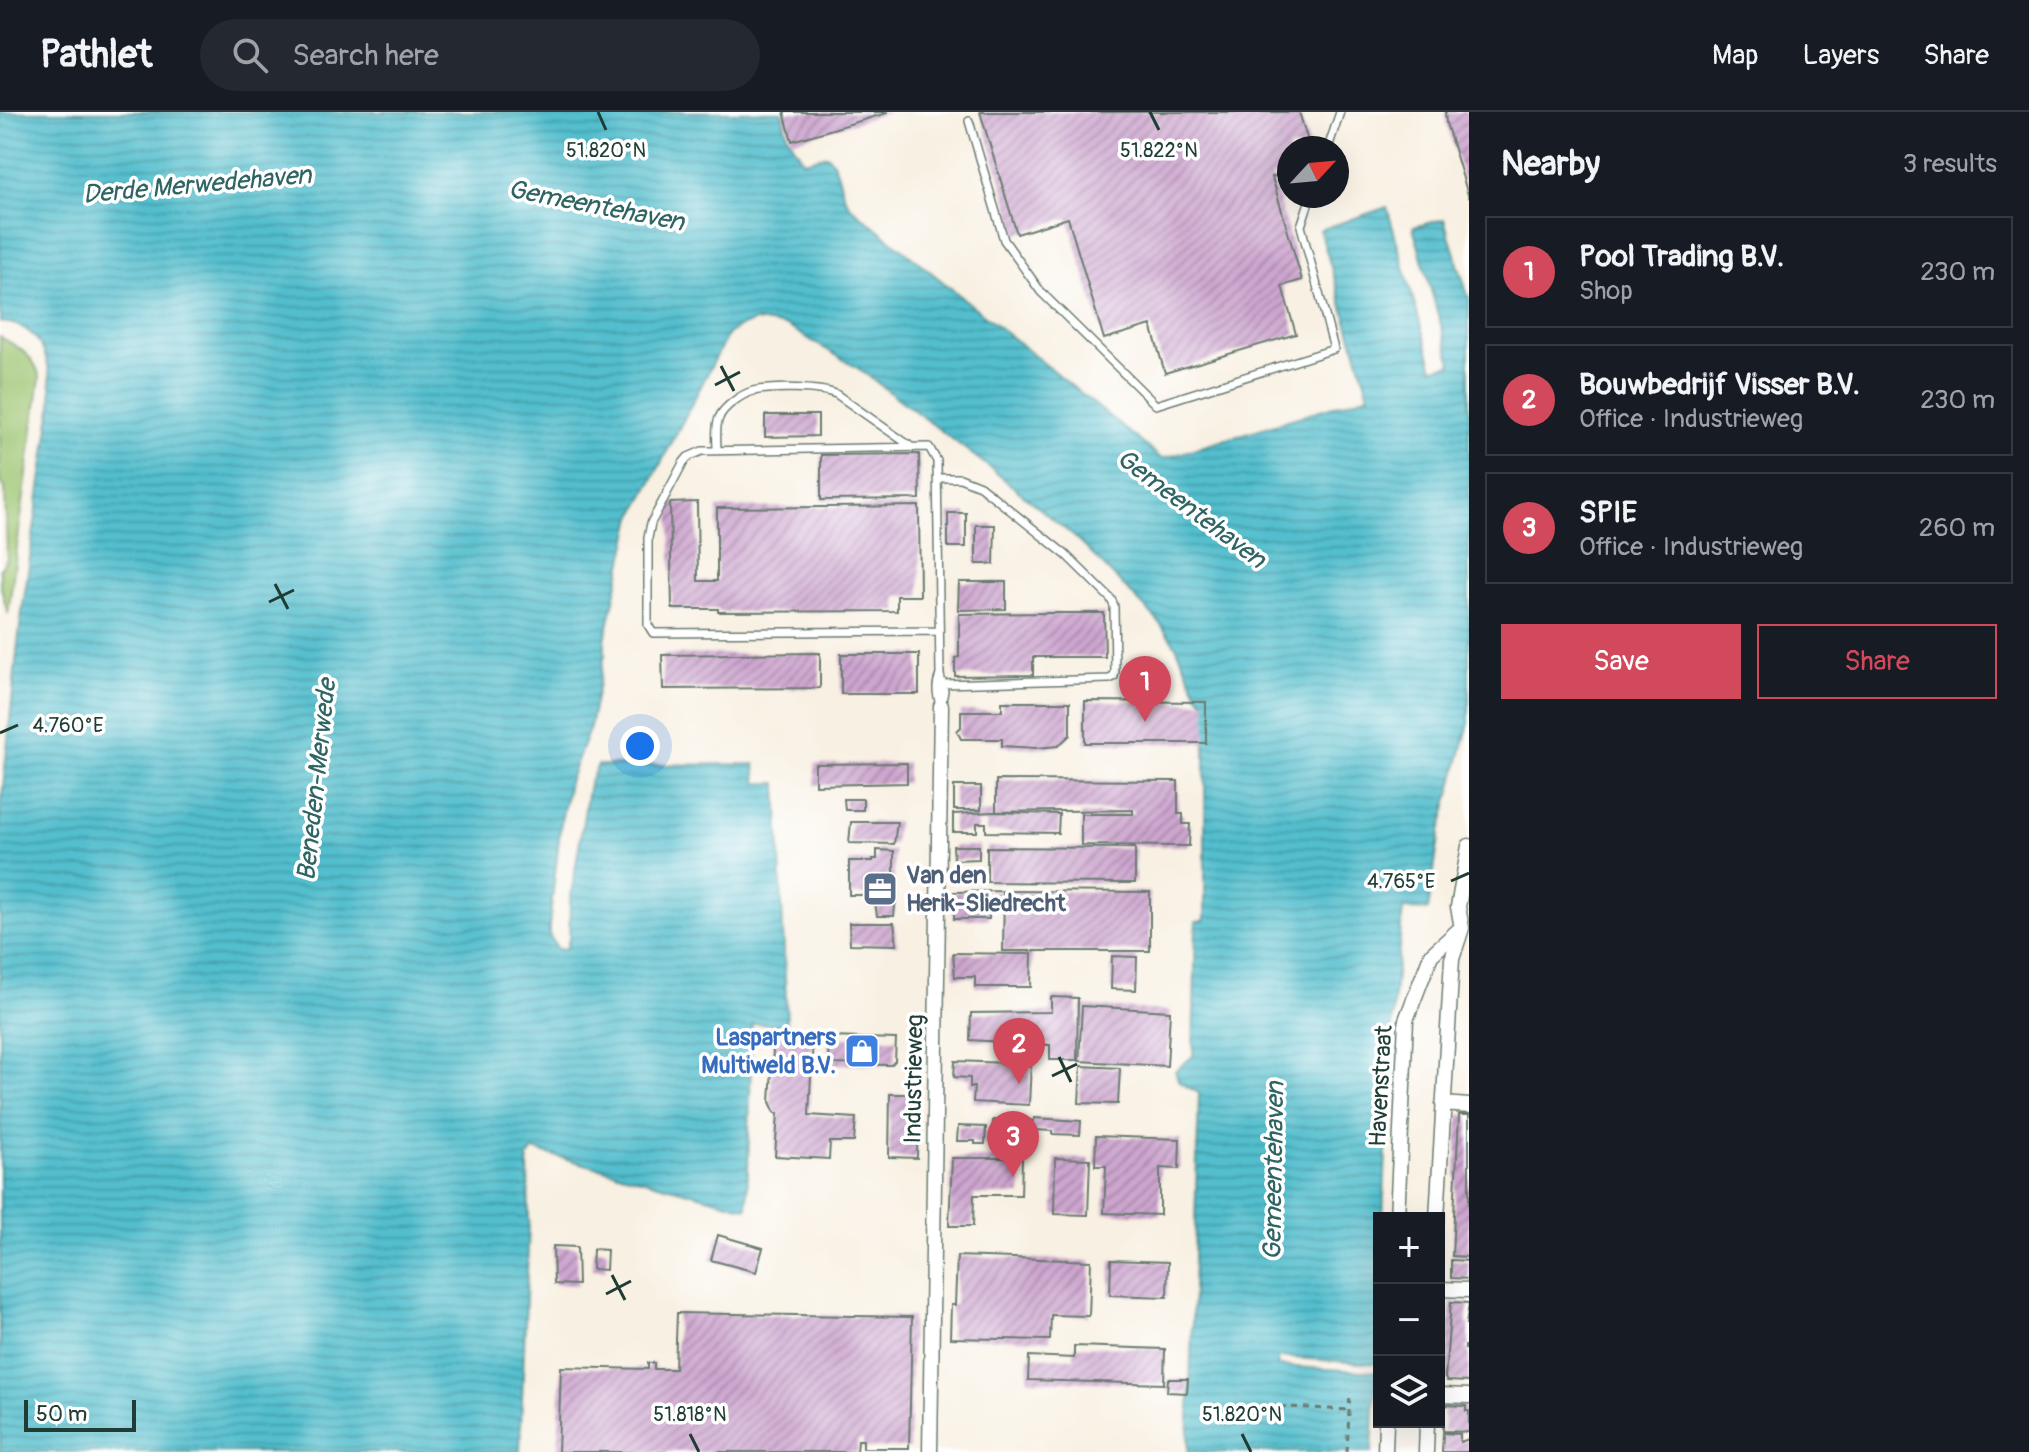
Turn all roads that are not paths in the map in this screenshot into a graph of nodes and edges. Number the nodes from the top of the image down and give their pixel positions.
1 (1340, 112) edge
2 (969, 121) dead end
3 (1332, 136) edge
4 (1307, 208) edge
5 (911, 446) junction
6 (717, 450) junction
7 (938, 478) junction
8 (939, 631) junction
9 (940, 675) junction
10 (944, 684) junction
11 (941, 706) junction
12 (1469, 846) edge
13 (1466, 926) edge
14 (1443, 1104) junction
15 (1469, 1106) edge
16 (1397, 1212) edge
17 (1437, 1212) edge
18 (1445, 1289) edge
19 (1469, 1290) edge
20 (1445, 1395) edge
21 (1469, 1396) edge
22 (1386, 1428) edge
23 (1427, 1428) edge
24 (930, 1452) edge
25 (1385, 1452) edge
26 (1426, 1452) edge

1 - 3 lane
2 - 4 lane
5 - 6 lane
5 - 6 lane
5 - 7 lane
6 - 8 lane
7 - 8 lane
7 - 10 lane
8 - 9 lane
9 - 10 lane
9 - 11 lane
10 - 11 lane
11 - 24 street, Industrieweg
12 - 13 street
13 - 14 street
13 - 16 street, Havenstraat
14 - 15 street
14 - 17 street
18 - 19 street
20 - 21 street
22 - 25 street
23 - 26 street

